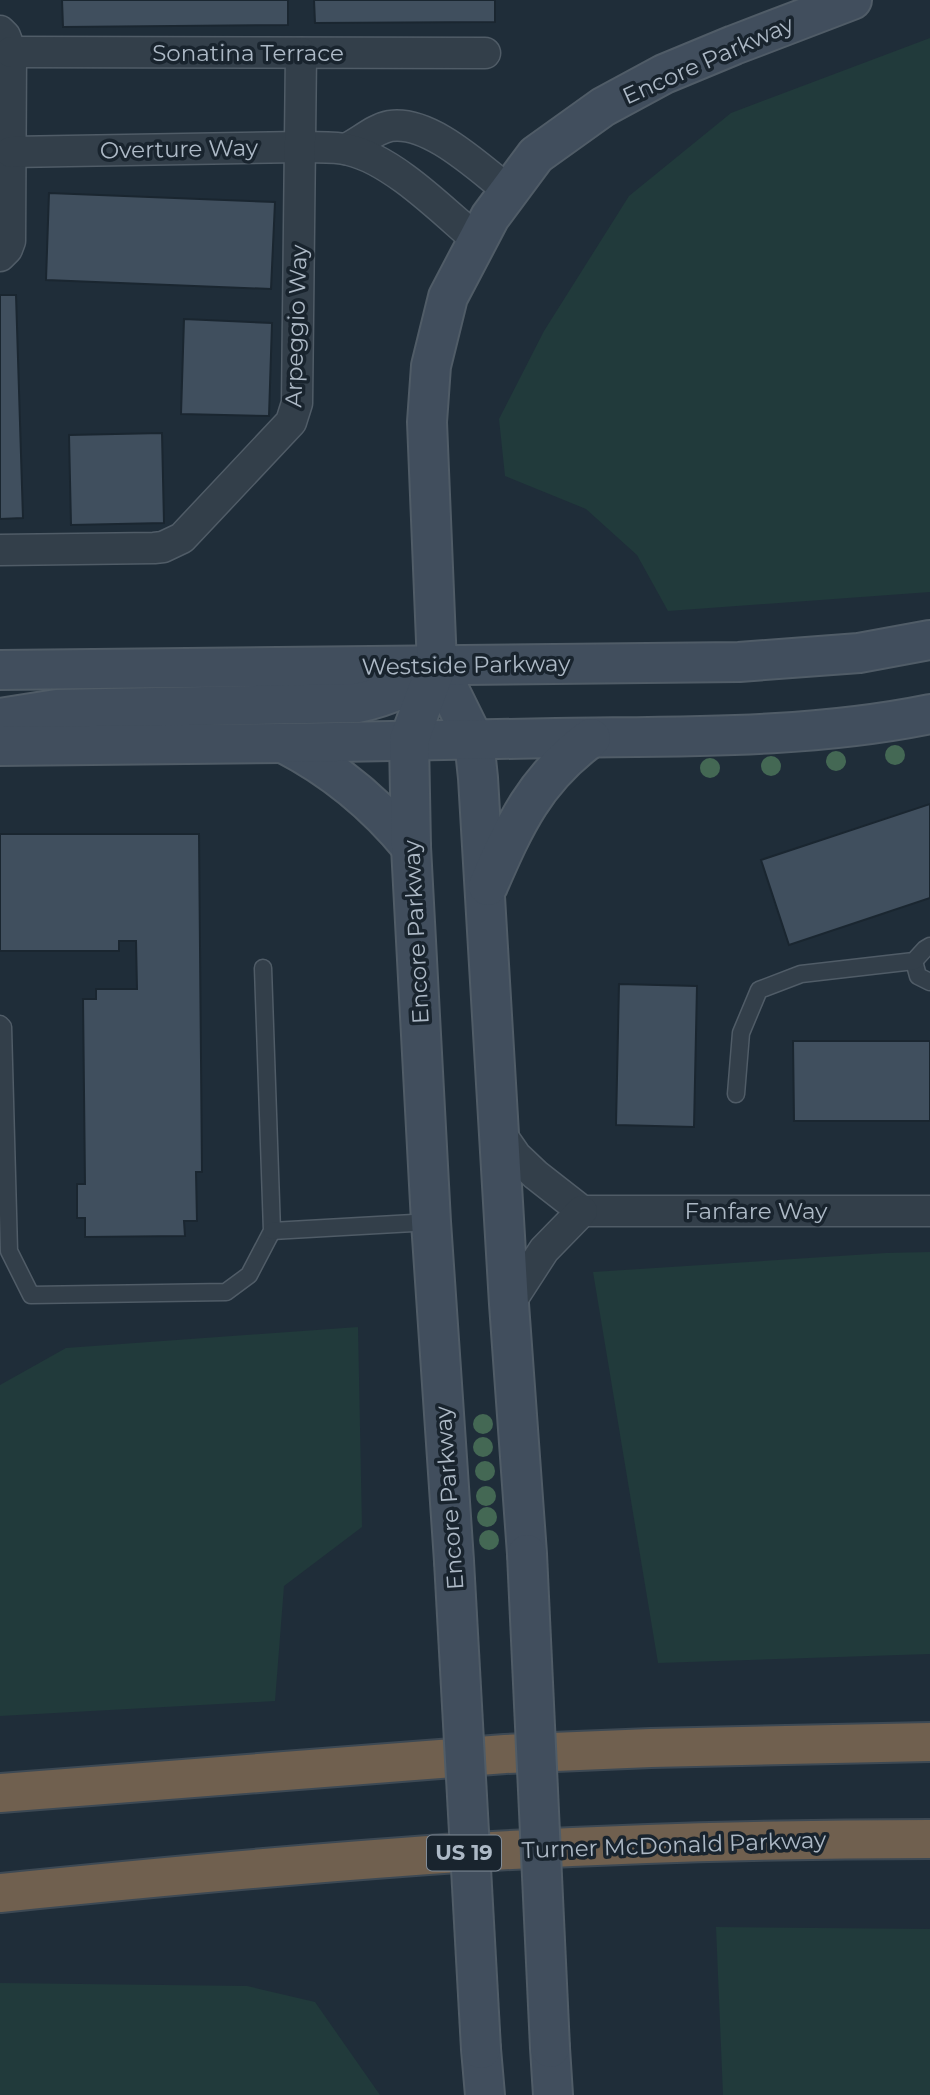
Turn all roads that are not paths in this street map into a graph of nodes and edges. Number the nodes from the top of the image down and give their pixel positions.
1 (852, 0) edge
2 (5, 41) edge
3 (485, 52) dead end
4 (301, 53) junction
5 (300, 147) junction
6 (346, 149) junction
7 (11, 152) junction
8 (509, 191) junction
9 (477, 240) junction
10 (0, 256) edge
11 (0, 550) edge
12 (930, 640) edge
13 (437, 666) junction
14 (0, 670) edge
15 (930, 714) edge
16 (0, 718) edge
17 (591, 738) junction
18 (409, 740) junction
19 (474, 740) junction
20 (281, 742) junction
21 (0, 746) edge
22 (411, 847) junction
23 (486, 891) junction
24 (930, 946) edge
25 (914, 961) junction
26 (263, 968) dead end
27 (930, 982) edge
28 (0, 1024) edge
29 (736, 1094) dead end
30 (500, 1133) junction
31 (582, 1211) junction
32 (930, 1211) edge
33 (431, 1222) junction
34 (272, 1231) junction
35 (509, 1304) junction
36 (930, 1742) edge
37 (0, 1793) edge
38 (930, 1839) edge
39 (0, 1893) edge
40 (485, 2095) edge
41 (553, 2095) edge

1 - 8 main road, Encore Parkway
2 - 4 street, Sonatina Terrace
2 - 7 street
3 - 4 street, Sonatina Terrace
4 - 5 street, Arpeggio Way
5 - 6 street, Overture Way
5 - 7 street, Overture Way
5 - 11 street, Arpeggio Way
6 - 8 street
6 - 9 street, Overture Way
7 - 10 street
8 - 9 main road, Encore Parkway
9 - 13 main road, Encore Parkway
12 - 13 main road, Westside Parkway
13 - 14 main road, Westside Parkway
13 - 16 main road
13 - 18 main road, Encore Parkway
13 - 19 main road
15 - 17 main road
17 - 19 main road
17 - 23 main road
18 - 19 main road
18 - 20 main road
18 - 22 main road, Encore Parkway
19 - 23 main road
20 - 21 main road
20 - 22 main road
22 - 33 main road, Encore Parkway
23 - 30 main road
24 - 25 lane
25 - 27 lane
25 - 29 lane
26 - 34 lane
28 - 34 lane
30 - 31 street
30 - 35 main road
31 - 32 street, Fanfare Way
31 - 35 street
33 - 34 lane
33 - 40 main road, Encore Parkway, bridge
35 - 41 main road, bridge
36 - 37 highway
38 - 39 highway, Turner McDonald Parkway / US 19

